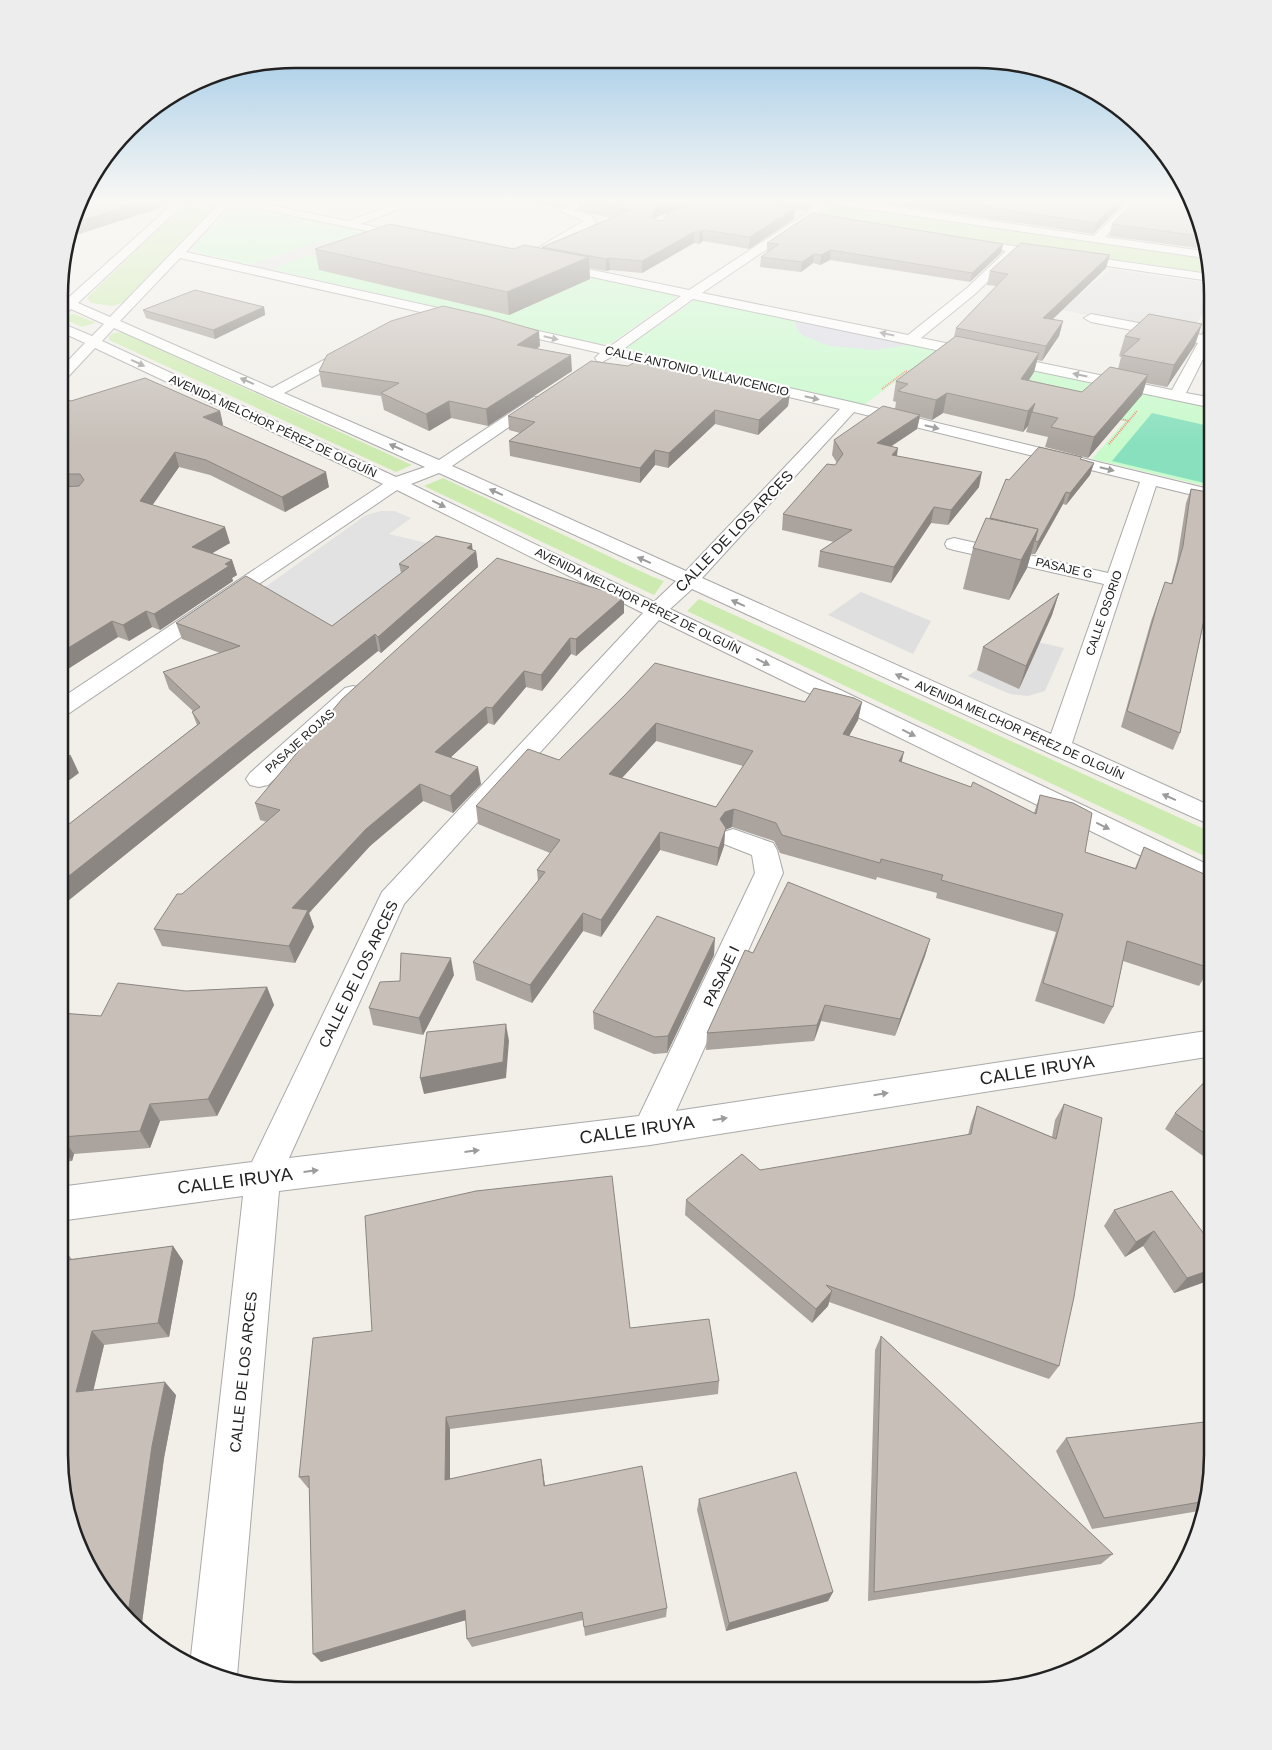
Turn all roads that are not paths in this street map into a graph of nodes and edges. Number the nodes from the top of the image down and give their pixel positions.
1 (89, 283) edge
2 (152, 283) edge
3 (306, 283) edge
4 (636, 283) edge
5 (709, 283) edge
6 (980, 283) edge
7 (692, 294) junction
8 (68, 301) edge
9 (68, 306) edge
10 (428, 310) junction
11 (1091, 318) dead end
12 (411, 319) edge
13 (475, 320) edge
14 (114, 322) junction
15 (494, 325) edge
16 (68, 330) edge
17 (912, 339) junction
18 (1205, 340) edge
19 (93, 342) junction
20 (368, 342) edge
21 (1205, 342) edge
22 (612, 351) junction
23 (589, 367) edge
24 (68, 369) edge
25 (273, 393) junction
26 (548, 395) edge
27 (1177, 395) junction
28 (1205, 401) edge
29 (851, 407) junction
30 (440, 467) junction
31 (1150, 479) junction
32 (396, 482) junction
33 (1205, 492) edge
34 (954, 544) dead end
35 (689, 580) junction
36 (1115, 580) junction
37 (656, 610) junction
38 (367, 680) edge
39 (68, 704) edge
40 (1058, 748) junction
41 (258, 779) dead end
42 (1205, 814) edge
43 (734, 838) dead end
44 (1205, 875) edge
45 (1205, 1044) edge
46 (650, 1130) junction
47 (263, 1177) junction
48 (68, 1203) edge
49 (214, 1667) edge

1 - 8 street
2 - 14 street
3 - 10 street
4 - 7 street
5 - 7 street
6 - 17 street
17 -> 7 street
7 - 22 street
9 - 14 street, AVENIDA MELCHOR PÉREZ DE OLGUÍN
10 - 12 street
10 - 13 street
11 - 18 street
14 - 19 street
25 -> 14 street, AVENIDA MELCHOR PÉREZ DE OLGUÍN
15 -> 22 street, CALLE ANTONIO VILLAVICENCIO
16 - 19 street, AVENIDA MELCHOR PÉREZ DE OLGUÍN
27 -> 17 street
19 - 24 street
19 -> 32 street, AVENIDA MELCHOR PÉREZ DE OLGUÍN
20 - 25 street
21 - 27 street
22 - 23 street
22 -> 29 street, CALLE ANTONIO VILLAVICENCIO
30 -> 25 street, AVENIDA MELCHOR PÉREZ DE OLGUÍN
26 - 30 street
27 - 28 street
29 -> 31 street, CALLE ANTONIO VILLAVICENCIO
29 - 35 street, CALLE DE LOS ARCES
30 - 32 street
35 -> 30 street, AVENIDA MELCHOR PÉREZ DE OLGUÍN
31 - 33 street, CALLE ANTONIO VILLAVICENCIO
31 - 36 street, CALLE OSORIO
32 -> 37 street, AVENIDA MELCHOR PÉREZ DE OLGUÍN
32 - 39 street
34 - 36 street, PASAJE G
35 - 37 street, CALLE DE LOS ARCES
40 -> 35 street, AVENIDA MELCHOR PÉREZ DE OLGUÍN
36 - 40 street, CALLE OSORIO
37 -> 44 street, AVENIDA MELCHOR PÉREZ DE OLGUÍN
37 - 47 street, CALLE DE LOS ARCES
38 - 41 street, PASAJE ROJAS
42 -> 40 street, AVENIDA MELCHOR PÉREZ DE OLGUÍN
43 - 46 street, PASAJE I
46 -> 45 street, CALLE IRUYA
47 -> 46 street, CALLE IRUYA
47 - 48 street, CALLE IRUYA
47 - 49 street, CALLE DE LOS ARCES

